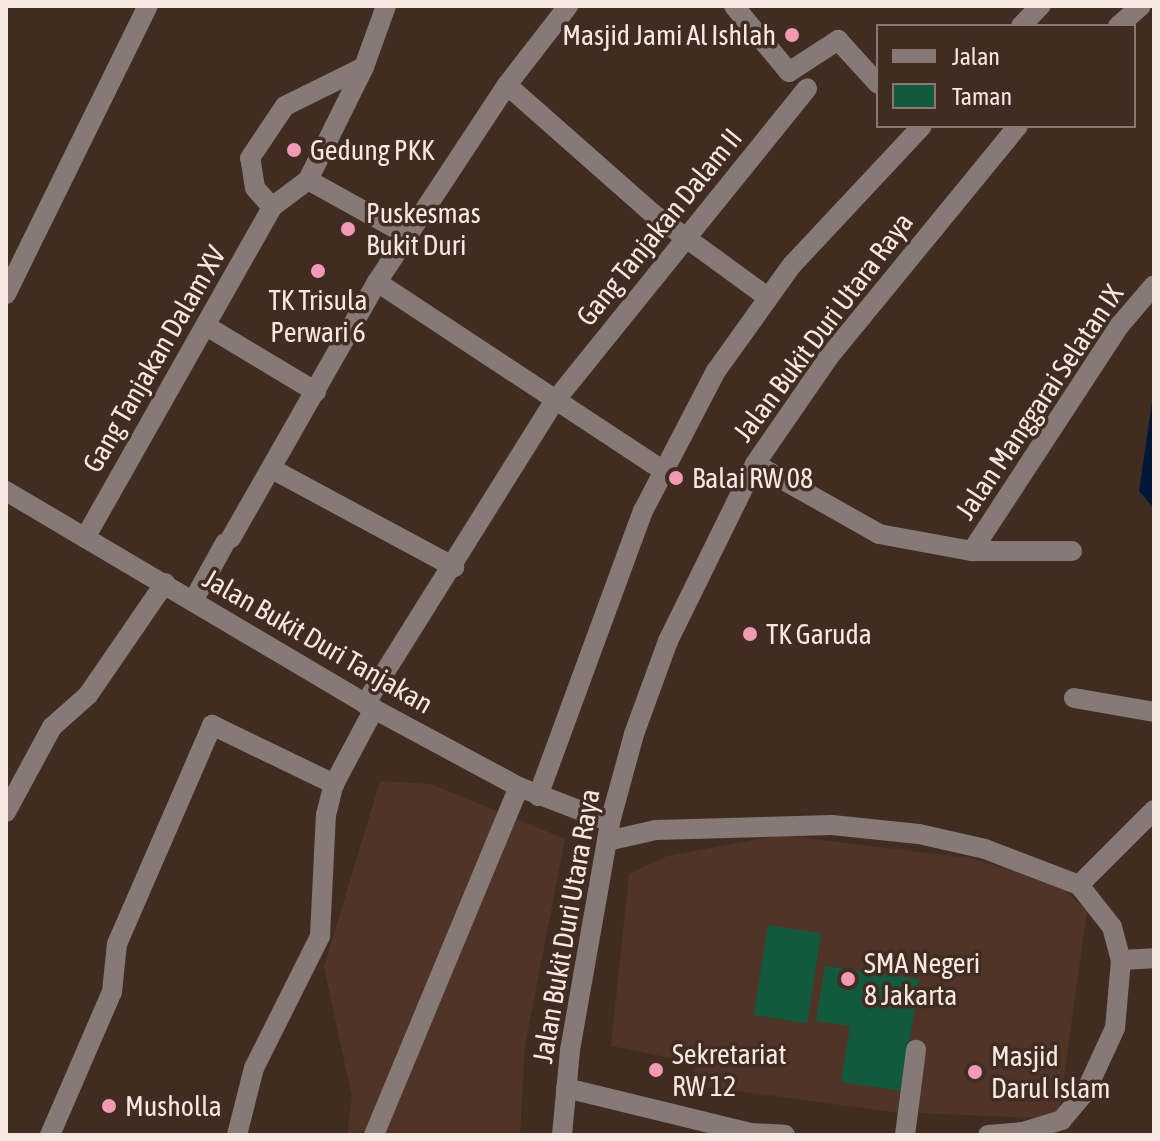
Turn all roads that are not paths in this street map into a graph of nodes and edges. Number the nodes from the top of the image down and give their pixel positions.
1 (148, 6) edge
2 (386, 6) edge
3 (568, 6) edge
4 (734, 6) edge
5 (1040, 6) edge
6 (1141, 6) edge
7 (1023, 24) edge
8 (1120, 24) edge
9 (364, 67) junction
10 (876, 82) edge
11 (507, 85) junction
12 (807, 88) dead end
13 (917, 128) edge
14 (1016, 128) edge
15 (308, 180) junction
16 (272, 207) junction
17 (409, 236) junction
18 (686, 238) junction
19 (377, 282) junction
20 (1154, 285) edge
21 (6, 294) edge
22 (767, 297) junction
23 (208, 327) junction
24 (316, 392) junction
25 (554, 402) junction
26 (755, 464) junction
27 (272, 469) junction
28 (661, 469) junction
29 (6, 491) edge
30 (85, 538) junction
31 (972, 551) junction
32 (1072, 551) dead end
33 (454, 567) junction
34 (165, 583) junction
35 (193, 601) junction
36 (1074, 698) dead end
37 (370, 707) junction
38 (1154, 712) edge
39 (334, 784) junction
40 (519, 787) junction
41 (538, 796) junction
42 (1154, 810) edge
43 (6, 812) edge
44 (801, 826) junction
45 (608, 832) junction
46 (797, 848) dead end
47 (1079, 885) junction
48 (1154, 958) edge
49 (1121, 960) junction
50 (916, 1050) dead end
51 (566, 1088) junction
52 (50, 1135) edge
53 (237, 1135) edge
54 (374, 1135) edge
55 (562, 1135) edge
56 (785, 1135) edge
57 (905, 1135) edge
58 (988, 1135) edge

1 - 21 street
2 - 9 street, Gang Tanjakan Dalam XV
3 - 11 street
4 - 10 street
5 - 7 street
6 - 8 street
9 - 15 street, Gang Tanjakan Dalam XV
9 - 16 street
11 - 17 street
11 - 18 street
12 - 18 street, Gang Tanjakan Dalam II
13 - 22 street
14 - 26 street, Jalan Bukit Duri Utara Raya
15 - 16 street, Gang Tanjakan Dalam XV
15 - 17 street
16 - 23 street, Gang Tanjakan Dalam XV
17 - 19 street
18 - 22 street
18 - 25 street, Gang Tanjakan Dalam II
19 - 24 street
19 - 25 street
20 - 31 street, Jalan Manggarai Selatan IX
22 - 28 street
23 - 24 street
23 - 30 street, Gang Tanjakan Dalam XV
24 - 27 street
25 - 28 street
25 - 33 street, Gang Tanjakan Dalam II
26 - 31 street, Jalan Manggarai Selatan IX
26 - 45 street, Jalan Bukit Duri Utara Raya
27 - 33 street
27 - 35 street
28 - 41 street
29 - 30 street, Jalan Bukit Duri Tanjakan
30 - 34 street, Jalan Bukit Duri Tanjakan
31 - 32 street, Jalan Manggarai Selatan IX
33 - 37 street, Gang Tanjakan Dalam II
34 - 35 street, Jalan Bukit Duri Tanjakan
34 - 43 street
35 - 37 street, Jalan Bukit Duri Tanjakan
36 - 38 street
37 - 39 street, Gang Tanjakan Dalam II
37 - 40 street, Jalan Bukit Duri Tanjakan
39 - 52 street
39 - 53 street, Gang Tanjakan Dalam II
40 - 41 street, Jalan Bukit Duri Tanjakan
40 - 54 street
41 - 45 street, Jalan Bukit Duri Tanjakan
42 - 47 street
44 - 45 street
44 - 46 street
44 - 47 street
45 - 51 street, Jalan Bukit Duri Utara Raya
47 - 49 street
48 - 49 street
49 - 58 street
50 - 57 street
51 - 55 street, Jalan Bukit Duri Utara Raya
51 - 56 street

